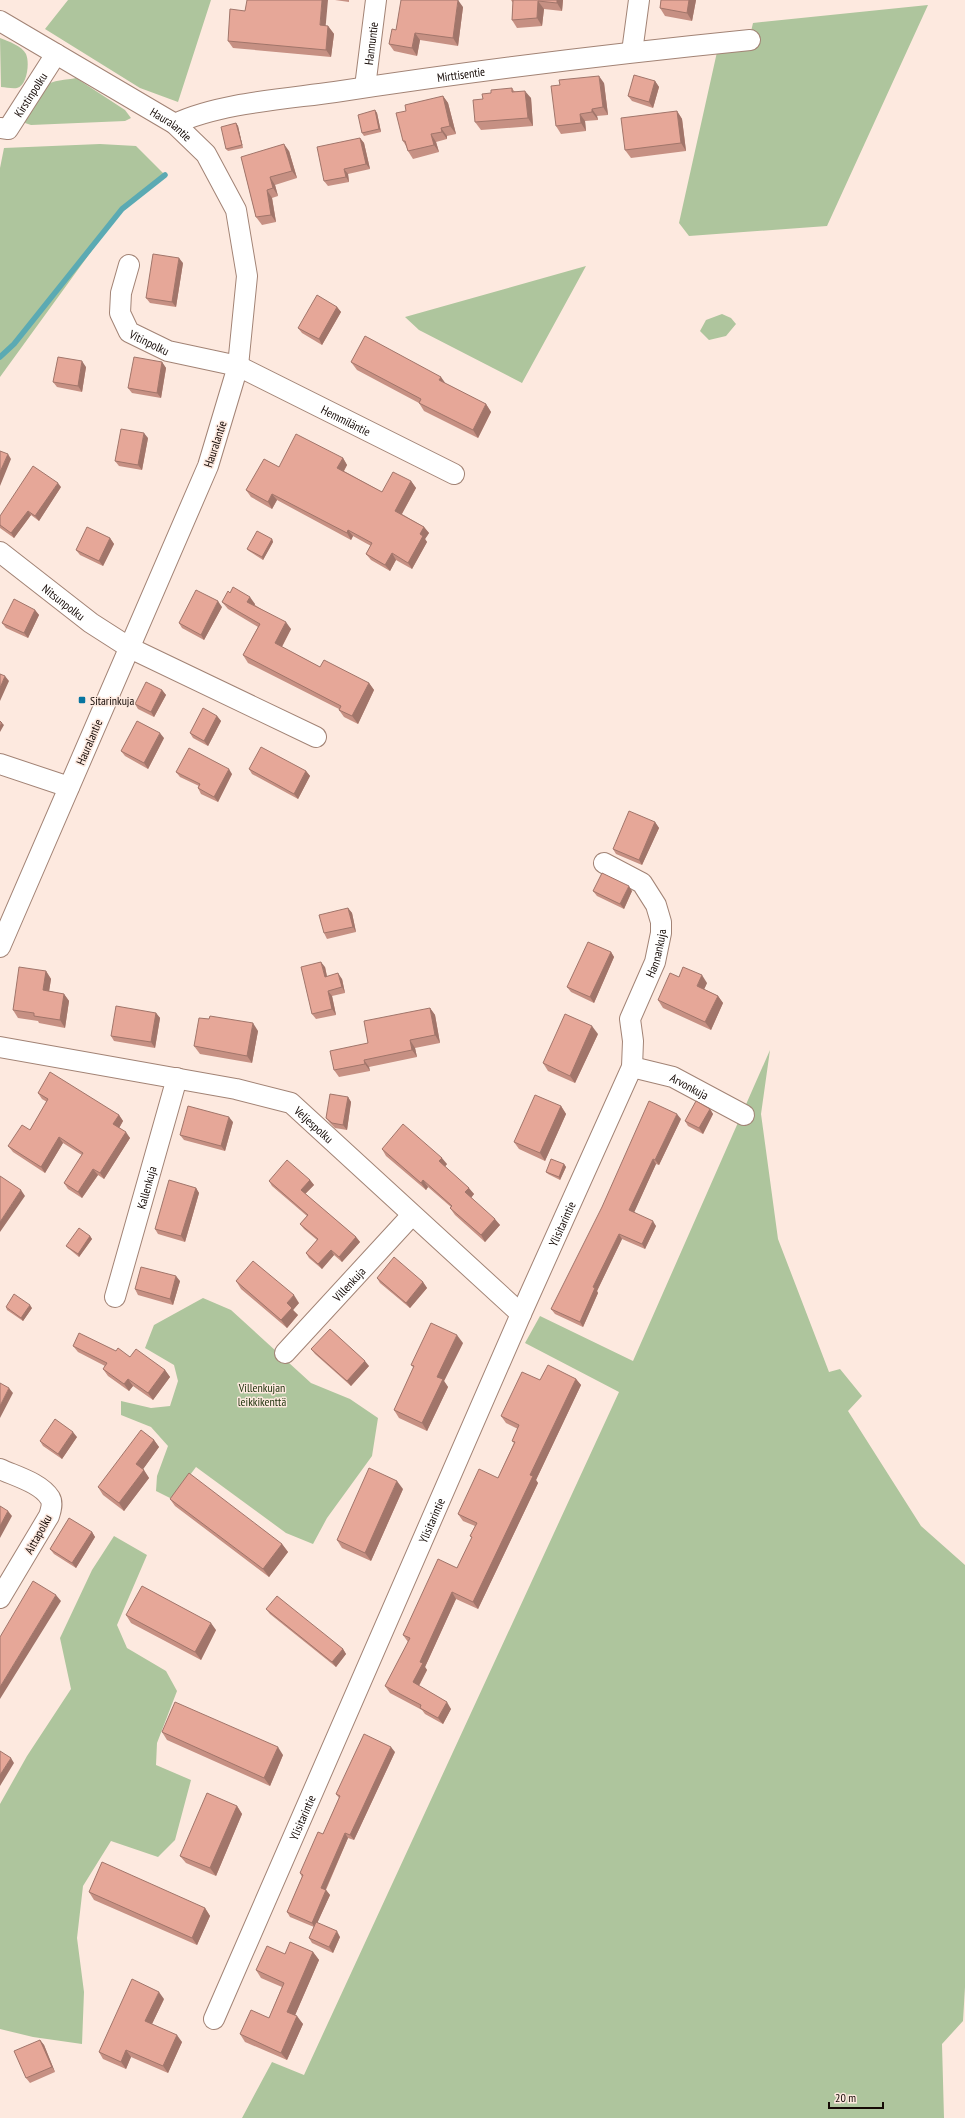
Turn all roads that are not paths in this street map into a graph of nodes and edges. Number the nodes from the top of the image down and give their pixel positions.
1 (376, 0) edge
2 (639, 0) edge
3 (0, 21) edge
4 (750, 40) dead end
5 (632, 52) junction
6 (56, 54) junction
7 (365, 87) junction
8 (175, 124) junction
9 (0, 128) edge
10 (129, 265) dead end
11 (238, 366) junction
12 (454, 474) dead end
13 (0, 552) edge
14 (130, 648) junction
15 (316, 737) dead end
16 (0, 764) edge
17 (69, 787) junction
18 (604, 864) dead end
19 (0, 948) edge
20 (630, 1019) joint
21 (0, 1047) edge
22 (632, 1067) junction
23 (177, 1078) junction
24 (744, 1115) dead end
25 (412, 1215) junction
26 (115, 1297) dead end
27 (521, 1314) junction
28 (286, 1353) dead end
29 (0, 1469) edge
30 (0, 1598) edge
31 (214, 2019) dead end

1 - 7 street, Hannuntie
2 - 5 street
3 - 6 street, Hauralantie
4 - 5 street, Mirttisentie
5 - 7 street, Mirttisentie
6 - 8 street, Hauralantie
6 - 9 street, Kirstinpolku
7 - 8 street, Mirttisentie
8 - 11 street, Hauralantie
10 - 11 street, Vitinpolku
11 - 12 street, Hemmiläntie
11 - 14 street, Hauralantie
13 - 14 street, Nitsunpolku
14 - 15 street
14 - 17 street, Hauralantie
16 - 17 street
17 - 19 street, Hauralantie
18 - 20 street, Hannankuja
20 - 22 street, Ylisitarintie
21 - 23 street, Veljespolku
22 - 24 street, Arvonkuja
22 - 27 street, Ylisitarintie
23 - 25 street, Veljespolku
23 - 26 street, Kallenkuja
25 - 27 street, Veljespolku
25 - 28 street, Villenkuja
27 - 31 street, Ylisitarintie
29 - 30 street, Aittapolku

